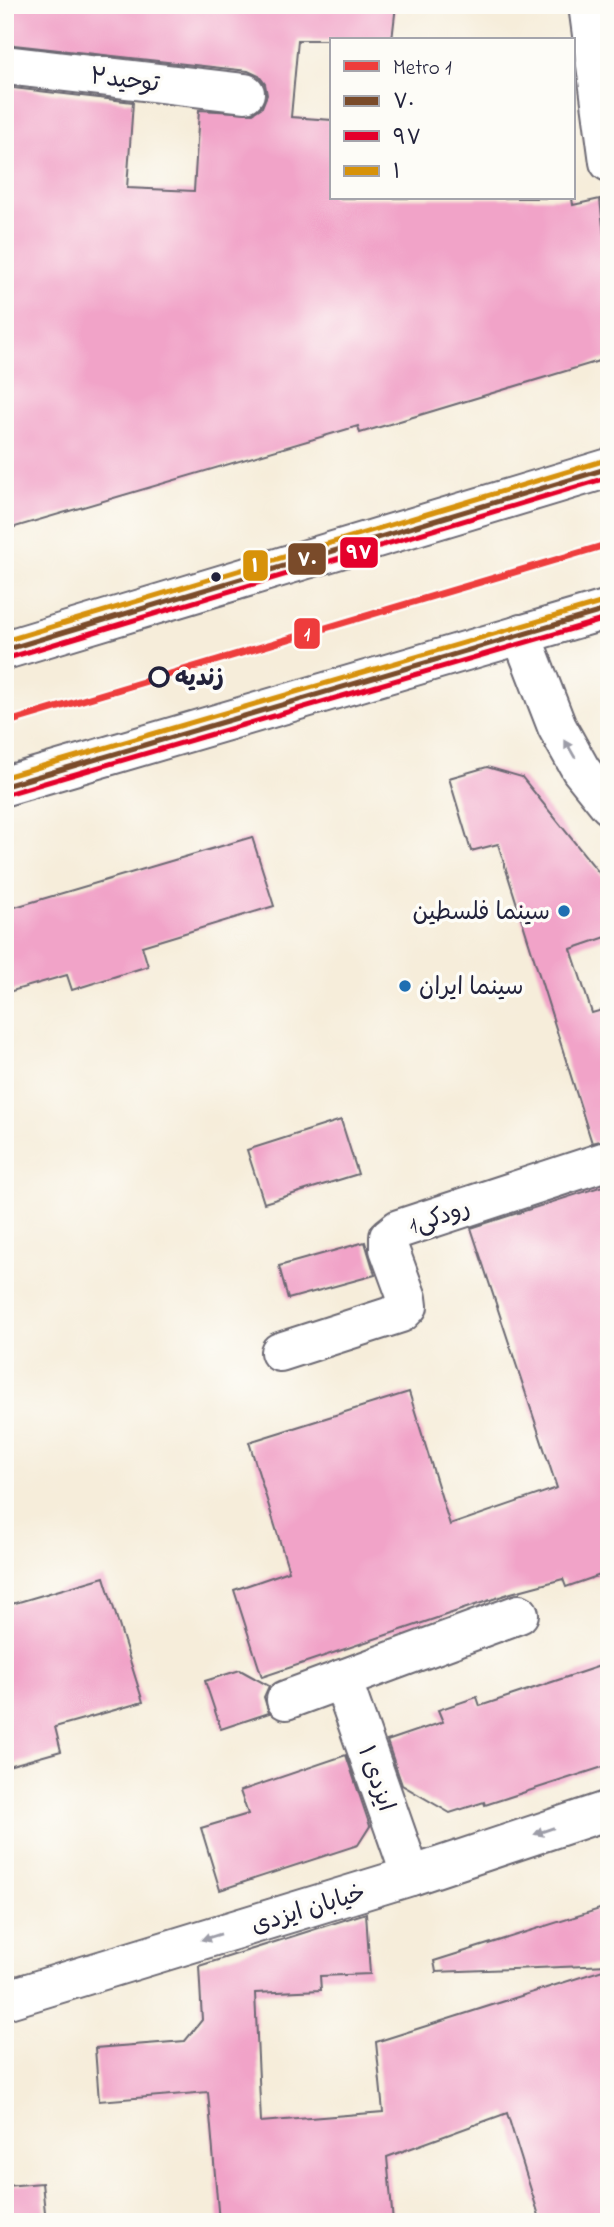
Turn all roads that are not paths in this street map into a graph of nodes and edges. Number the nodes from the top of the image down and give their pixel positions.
1 (588, 5) edge
2 (5, 65) edge
3 (245, 93) dead end
4 (609, 162) edge
5 (609, 468) edge
6 (609, 609) edge
7 (521, 634) junction
8 (5, 650) edge
9 (5, 786) edge
10 (609, 805) edge
11 (609, 1160) edge
12 (280, 1352) dead end
13 (519, 1614) dead end
14 (342, 1679) junction
15 (285, 1700) dead end
16 (609, 1810) edge
17 (411, 1876) junction
18 (5, 2000) edge

1 - 4 street
2 - 3 street, توحید۲
5 - 8 street
6 - 7 street
7 - 9 street
10 -> 7 street
11 - 12 street, 1رودکی
13 - 14 street
14 - 15 street
14 - 17 street, ایزدی ۱
16 -> 17 street, خیابان ایزدی
17 -> 18 street, خیابان ایزدی

